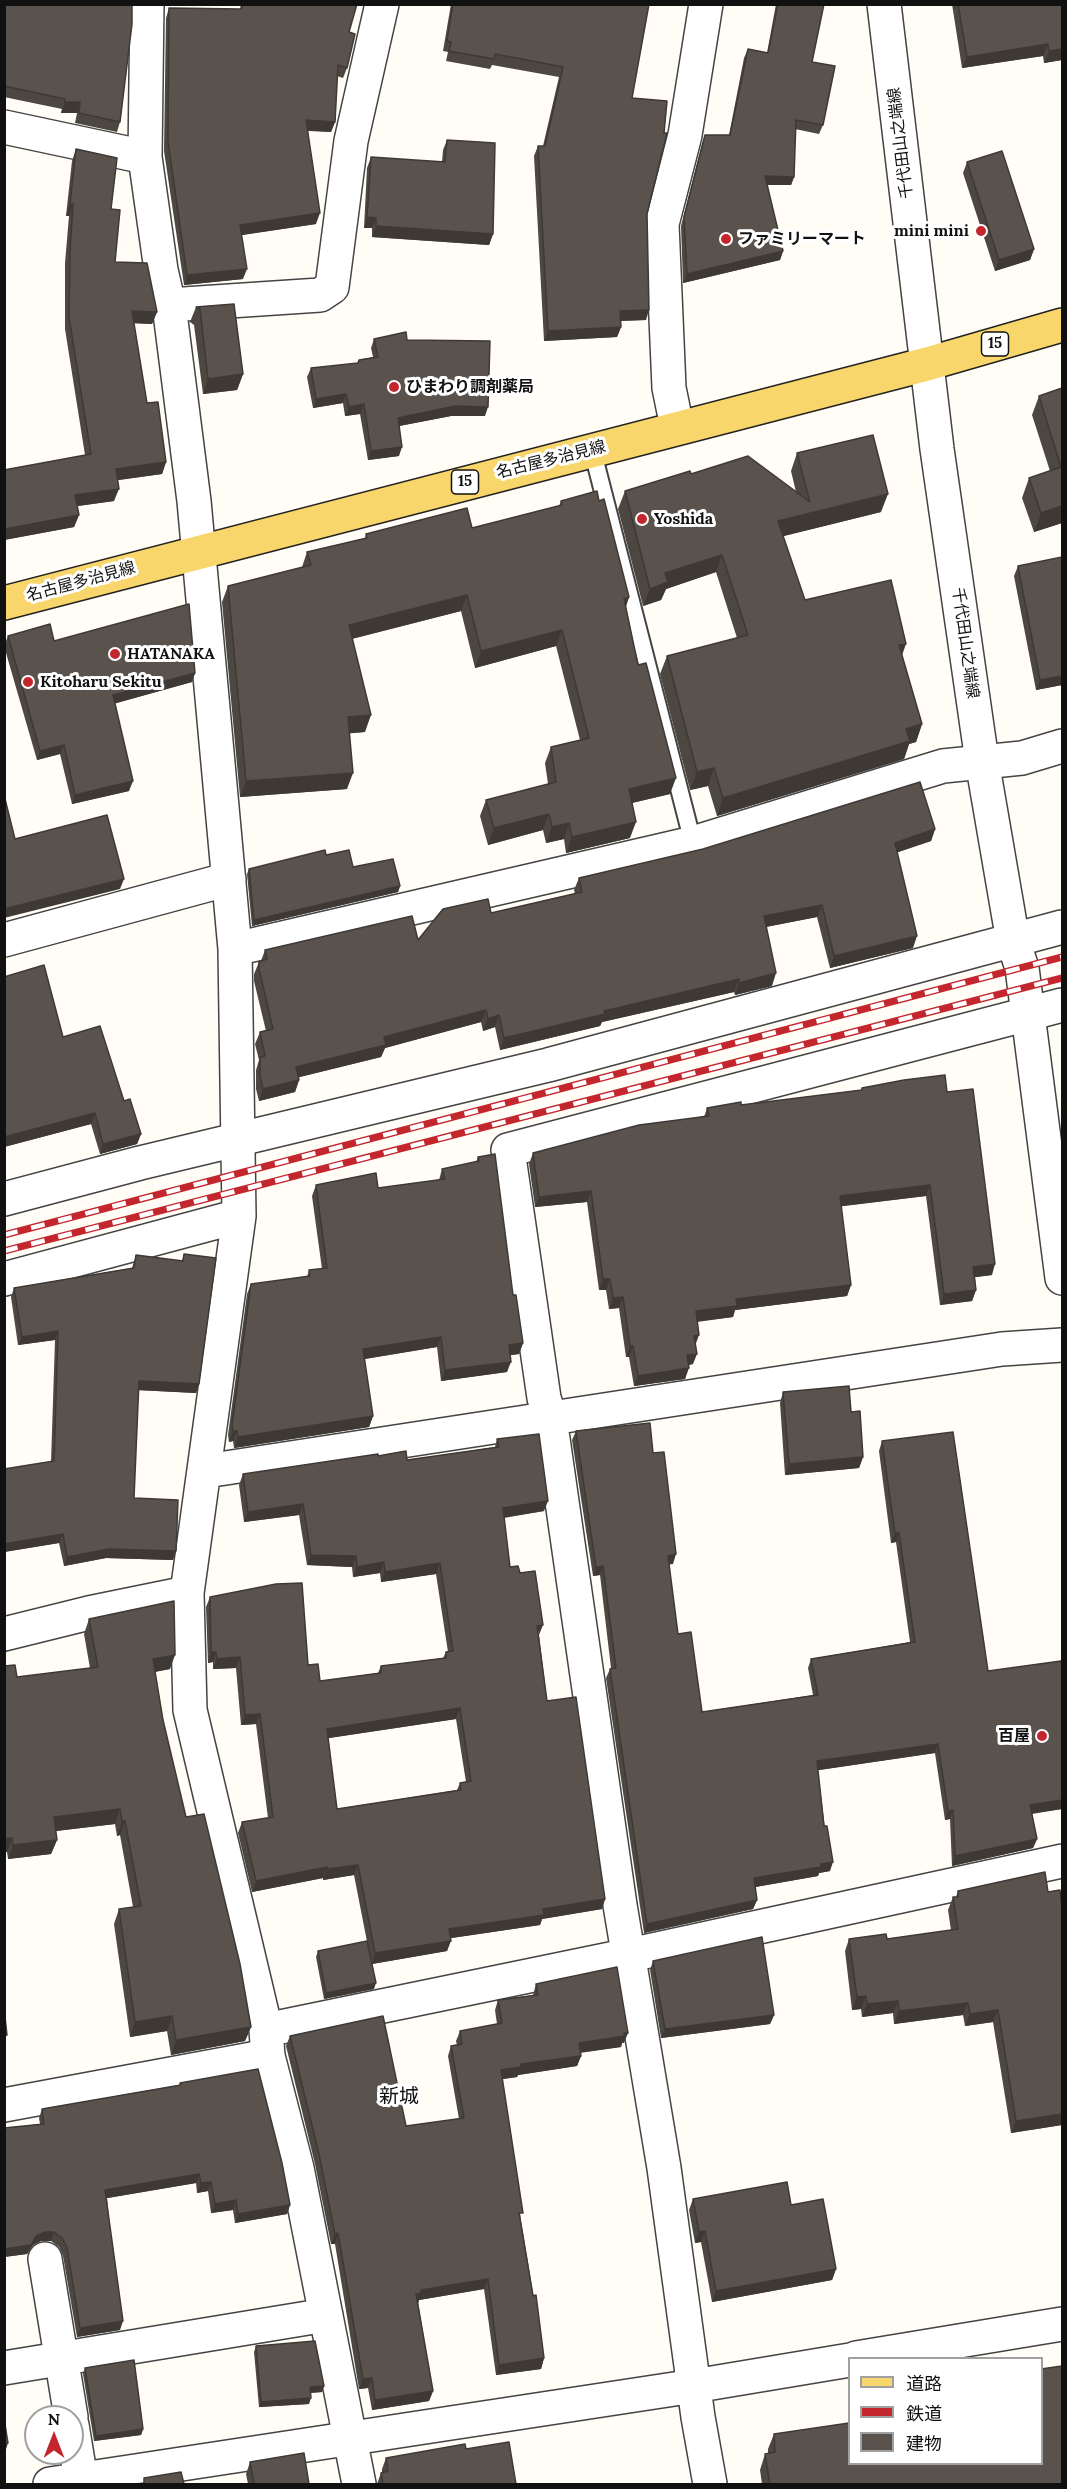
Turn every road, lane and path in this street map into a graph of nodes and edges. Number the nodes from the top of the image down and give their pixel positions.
1 (147, 4) edge
2 (382, 4) edge
3 (706, 4) edge
4 (885, 4) edge
5 (4, 128) edge
6 (145, 157) junction
7 (169, 305) junction
8 (1062, 325) edge
9 (927, 364) junction
10 (677, 427) junction
11 (592, 449) junction
12 (199, 551) junction
13 (4, 603) edge
14 (1062, 746) edge
15 (982, 760) junction
16 (693, 843) junction
17 (229, 879) junction
18 (1062, 927) edge
19 (4, 940) edge
20 (1012, 941) junction
21 (235, 949) junction
22 (1062, 1005) edge
23 (1028, 1014) junction
24 (237, 1139) junction
25 (4, 1199) edge
26 (239, 1216) junction
27 (1060, 1239) edge
28 (1062, 1278) edge
29 (4, 1279) edge
30 (1062, 1345) edge
31 (550, 1418) junction
32 (206, 1471) junction
33 (187, 1593) junction
34 (4, 1634) edge
35 (1062, 1861) edge
36 (630, 1955) junction
37 (267, 2043) junction
38 (4, 2105) edge
39 (45, 2259) dead end
40 (326, 2315) junction
41 (1062, 2324) edge
42 (862, 2357) edge
43 (62, 2360) junction
44 (848, 2360) edge
45 (4, 2368) edge
46 (694, 2386) junction
47 (69, 2405) edge
48 (350, 2438) junction
49 (67, 2465) edge
50 (65, 2482) edge
51 (359, 2484) edge
52 (710, 2484) edge

1 - 6 street
2 - 7 street
3 - 10 street
4 - 9 street, 千代田山之端線
5 - 6 street
6 - 7 street
7 - 12 street
8 - 9 main road, 名古屋多治見線 / 15
9 - 10 main road, 名古屋多治見線 / 15
9 - 15 street, 千代田山之端線
10 - 11 main road, 名古屋多治見線 / 15
11 - 12 main road, 名古屋多治見線 / 15
11 - 16 lane
12 - 13 main road, 名古屋多治見線 / 15
12 - 17 street
14 - 15 street
15 - 16 street
15 - 20 street, 千代田山之端線
16 - 21 street
17 - 19 street
17 - 21 street
18 - 20 street
20 - 23 street, 千代田山之端線
20 - 24 street
21 - 24 street
22 - 23 street
23 - 27 street, 千代田山之端線
23 - 31 street
24 - 25 street
24 - 26 street
26 - 29 street
26 - 32 street
27 - 28 street, 千代田山之端線
30 - 31 street
31 - 32 street
31 - 36 street
32 - 33 street
33 - 34 street
33 - 37 street
35 - 36 street
36 - 37 street
36 - 46 street
37 - 38 street
37 - 40 street
39 - 43 street
40 - 43 street
40 - 48 street
41 - 42 street
43 - 45 street
43 - 47 street
44 - 46 street
46 - 48 street
46 - 52 street
48 - 50 street
48 - 51 street
49 - 50 street

